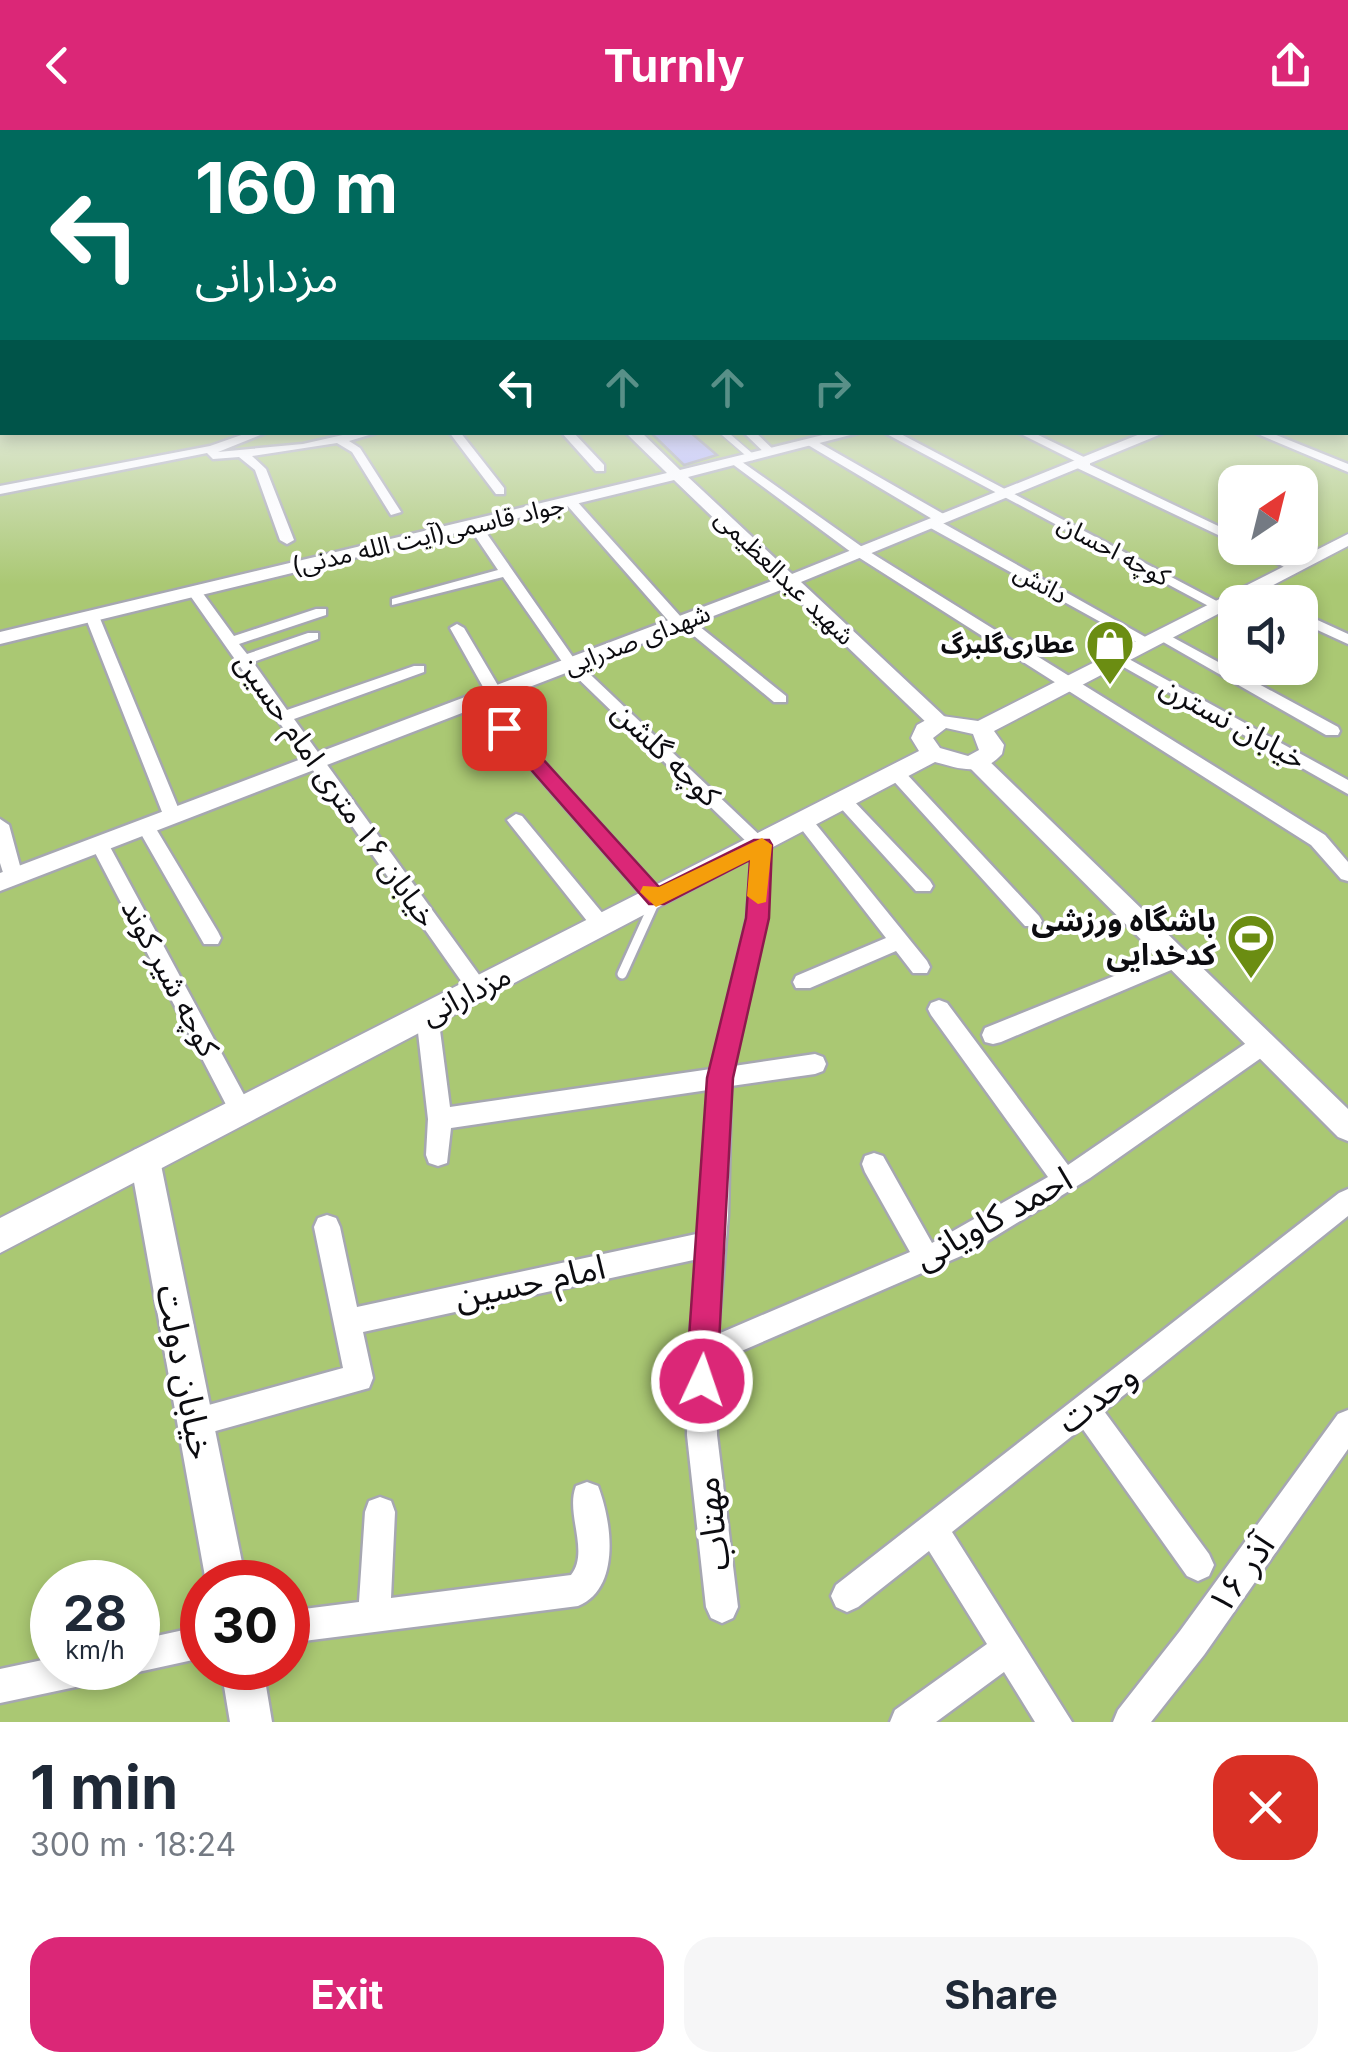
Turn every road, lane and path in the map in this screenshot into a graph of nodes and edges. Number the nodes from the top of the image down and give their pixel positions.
1 (249, 436) edge
2 (356, 436) edge
3 (457, 436) edge
4 (570, 436) edge
5 (637, 436) edge
6 (726, 436) edge
7 (753, 436) edge
8 (838, 436) edge
9 (896, 436) edge
10 (1030, 436) edge
11 (1144, 436) edge
12 (1269, 436) edge
13 (340, 440) junction
14 (812, 443) junction
15 (212, 449) junction
16 (772, 452) junction
17 (244, 455) junction
18 (744, 459) junction
19 (1083, 463) junction
20 (600, 468) dead end
21 (1348, 468) edge
22 (678, 475) junction
23 (0, 490) edge
24 (500, 491) dead end
25 (1006, 494) junction
26 (570, 501) junction
27 (396, 512) dead end
28 (937, 521) junction
29 (474, 524) junction
30 (1218, 530) edge
31 (1348, 539) edge
32 (288, 540) dead end
33 (860, 552) junction
34 (1290, 565) edge
35 (1294, 567) junction
36 (507, 572) junction
37 (789, 580) junction
38 (1260, 585) edge
39 (194, 591) junction
40 (397, 602) dead end
41 (1218, 604) edge
42 (1218, 608) edge
43 (321, 612) dead end
44 (92, 616) junction
45 (681, 622) junction
46 (1318, 625) edge
47 (457, 628) dead end
48 (313, 636) dead end
49 (0, 638) edge
50 (1156, 639) junction
51 (1348, 640) edge
52 (230, 642) junction
53 (1118, 658) junction
54 (243, 660) junction
55 (570, 663) junction
56 (418, 668) dead end
57 (1069, 684) junction
58 (487, 696) junction
59 (780, 699) dead end
60 (284, 718) junction
61 (938, 722) junction
62 (981, 729) junction
63 (1332, 731) dead end
64 (932, 754) junction
65 (315, 762) junction
66 (977, 762) junction
67 (896, 773) junction
68 (1348, 788) edge
69 (844, 801) junction
70 (173, 817) junction
71 (516, 820) dead end
72 (806, 822) junction
73 (0, 825) edge
74 (146, 827) junction
75 (100, 845) junction
76 (762, 845) junction
77 (1348, 874) edge
78 (6, 880) edge
79 (923, 886) dead end
80 (656, 898) junction
81 (1032, 921) dead end
82 (602, 926) junction
83 (210, 938) dead end
84 (900, 941) junction
85 (1176, 959) junction
86 (920, 968) dead end
87 (622, 974) dead end
88 (803, 982) dead end
89 (478, 989) junction
90 (939, 1010) dead end
91 (426, 1015) junction
92 (993, 1035) dead end
93 (1263, 1044) junction
94 (816, 1064) dead end
95 (720, 1078) junction
96 (241, 1111) junction
97 (440, 1119) junction
98 (1348, 1128) edge
99 (438, 1154) dead end
100 (145, 1160) junction
101 (874, 1164) dead end
102 (1065, 1180) junction
103 (1348, 1201) edge
104 (327, 1227) dead end
105 (0, 1236) edge
106 (712, 1243) junction
107 (927, 1258) junction
108 (348, 1322) junction
109 (702, 1354) junction
110 (1085, 1408) junction
111 (194, 1423) junction
112 (1348, 1424) edge
113 (587, 1497) dead end
114 (380, 1512) dead end
115 (932, 1528) junction
116 (222, 1560) edge
117 (1198, 1565) dead end
118 (847, 1596) dead end
119 (722, 1607) dead end
120 (374, 1612) junction
121 (310, 1623) edge
122 (1008, 1648) junction
123 (30, 1680) edge
124 (0, 1686) edge
125 (246, 1690) edge
126 (251, 1722) edge
127 (907, 1722) edge
128 (1055, 1722) edge
129 (1130, 1722) edge

1 - 15 street
2 - 13 street
3 - 24 street
4 - 20 street
5 - 22 street, شهید عبدالعظیمی
6 - 18 lane
7 - 16 street
8 - 14 street, جواد قاسمی(آیت الله مدنی)
9 - 25 street, کوچه احسان
10 - 19 street
11 - 19 street, شهدای صدرایی
12 - 21 street
13 - 17 street
13 - 27 street
14 - 16 street, جواد قاسمی(آیت الله مدنی)
14 - 28 street, دانش
15 - 17 street
15 - 23 street
16 - 18 street, جواد قاسمی(آیت الله مدنی)
17 - 32 street
18 - 22 street, جواد قاسمی(آیت الله مدنی)
18 - 33 street
19 - 25 street, شهدای صدرایی
19 - 30 street
22 - 26 street, جواد قاسمی(آیت الله مدنی)
22 - 37 street, شهید عبدالعظیمی
25 - 28 street, شهدای صدرایی
25 - 41 street, کوچه احسان
26 - 29 street, جواد قاسمی(آیت الله مدنی)
26 - 45 street
28 - 33 street, شهدای صدرایی
28 - 50 street, دانش
29 - 36 street, کوچه گلشن
29 - 39 street, جواد قاسمی(آیت الله مدنی)
31 - 35 main road
33 - 37 street, شهدای صدرایی
33 - 57 street
34 - 35 street
35 - 38 main road
36 - 40 street
36 - 55 street, کوچه گلشن
37 - 45 street, شهدای صدرایی
37 - 61 street, شهید عبدالعظیمی
39 - 44 street, جواد قاسمی(آیت الله مدنی)
39 - 52 street, خیابان ۱۶ متری امام حسین
42 - 50 main road
43 - 52 street
44 - 49 street, جواد قاسمی(آیت الله مدنی)
44 - 70 street
45 - 55 street, شهدای صدرایی
45 - 59 street
46 - 51 street
47 - 58 street
48 - 54 street
50 - 53 main road
50 - 63 street, دانش
52 - 54 street, خیابان ۱۶ متری امام حسین
53 - 57 main road
53 - 68 street, خیابان نسترن
54 - 60 street, خیابان ۱۶ متری امام حسین
55 - 58 street, شهدای صدرایی
55 - 76 street, کوچه گلشن
56 - 60 street
57 - 62 main road
57 - 77 street
58 - 65 street, شهدای صدرایی
58 - 80 street
60 - 65 street, خیابان ۱۶ متری امام حسین
61 - 62 main road
61 - 64 main road
62 - 66 main road
64 - 66 main road
64 - 67 main road, مزدارانی
65 - 70 street, شهدای صدرایی
65 - 89 street, خیابان ۱۶ متری امام حسین
66 - 85 street
67 - 69 main road, مزدارانی
67 - 81 street
69 - 72 main road, مزدارانی
69 - 79 street
70 - 74 street, شهدای صدرایی
71 - 82 street
72 - 76 main road, مزدارانی
72 - 84 street
73 - 78 street
74 - 75 street, شهدای صدرایی
74 - 83 street
75 - 78 street, شهدای صدرایی
75 - 96 street, کوچه شیر کوند
76 - 80 main road, مزدارانی
76 - 95 street, مهتاب
80 - 82 main road, مزدارانی
80 - 87 lane
82 - 89 main road, مزدارانی
84 - 86 street
84 - 88 street
85 - 92 street
85 - 93 street
89 - 91 main road, مزدارانی
90 - 102 street
91 - 96 main road, مزدارانی
91 - 97 street
93 - 98 street
93 - 102 street, احمد کاویانی
94 - 95 street
95 - 97 street
95 - 106 street, مهتاب
96 - 100 main road, مزدارانی
97 - 99 street
100 - 105 main road, مزدارانی
100 - 111 street, خیابان دولت
101 - 107 street
102 - 107 street, احمد کاویانی
103 - 110 street, وحدت
104 - 108 street
106 - 108 street, امام حسین
106 - 109 street, مهتاب
107 - 109 street, احمد کاویانی
108 - 111 street
109 - 119 street, مهتاب
110 - 115 street, وحدت
110 - 117 street
111 - 116 street, خیابان دولت
112 - 129 street, ۱۶ آذر
113 - 120 street
114 - 120 street
115 - 118 street, وحدت
115 - 122 street
120 - 121 street
122 - 127 street
122 - 128 street
123 - 124 street
125 - 126 street

